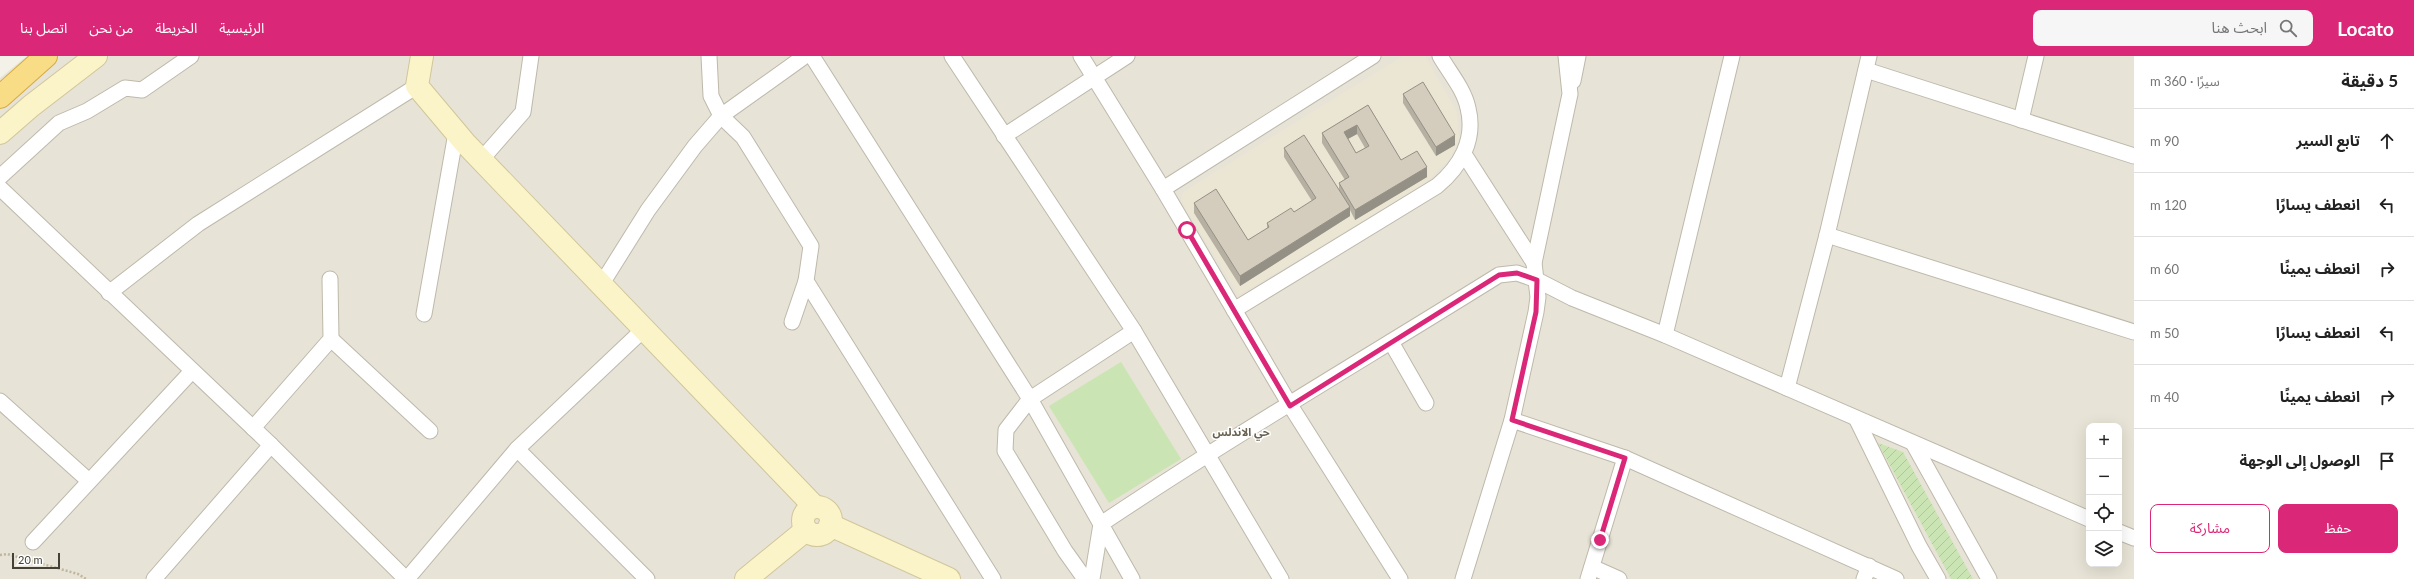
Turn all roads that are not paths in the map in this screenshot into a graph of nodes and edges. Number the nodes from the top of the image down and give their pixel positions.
1 (46, 56) edge
2 (96, 56) edge
3 (191, 56) edge
4 (422, 56) edge
5 (531, 56) edge
6 (709, 56) edge
7 (805, 56) edge
8 (812, 56) edge
9 (952, 56) edge
10 (1081, 56) edge
11 (1127, 56) edge
12 (1373, 56) edge
13 (1440, 56) edge
14 (1566, 56) edge
15 (1578, 56) edge
16 (1732, 56) edge
17 (2036, 56) edge
18 (1867, 63) edge
19 (1093, 76) junction
20 (417, 86) junction
21 (1570, 94) junction
22 (0, 97) edge
23 (721, 116) junction
24 (2021, 120) junction
25 (0, 133) edge
26 (456, 133) junction
27 (1004, 136) junction
28 (1464, 154) junction
29 (2134, 156) edge
30 (482, 160) junction
31 (0, 177) edge
32 (0, 188) edge
33 (1163, 190) junction
34 (1827, 236) junction
35 (1534, 263) junction
36 (330, 279) dead end
37 (1537, 280) junction
38 (806, 281) junction
39 (601, 285) junction
40 (109, 293) junction
41 (1234, 310) junction
42 (424, 314) dead end
43 (792, 322) dead end
44 (644, 329) junction
45 (1134, 331) junction
46 (2134, 332) edge
47 (1665, 336) junction
48 (331, 339) junction
49 (1391, 342) junction
50 (192, 371) junction
51 (1787, 388) junction
52 (1030, 399) junction
53 (0, 401) edge
54 (1426, 403) dead end
55 (1290, 406) junction
56 (1856, 418) junction
57 (1512, 420) junction
58 (253, 428) junction
59 (430, 431) dead end
60 (1913, 443) junction
61 (271, 445) junction
62 (517, 449) junction
63 (1206, 454) junction
64 (1625, 458) junction
65 (89, 482) junction
66 (815, 507) junction
67 (2086, 518) edge
68 (1101, 524) junction
69 (830, 525) junction
70 (806, 530) junction
71 (2122, 533) edge
72 (2134, 538) edge
73 (33, 542) dead end
74 (1867, 572) edge
75 (1590, 573) edge
76 (154, 579) edge
77 (407, 579) edge
78 (647, 579) edge
79 (746, 579) edge
80 (949, 579) edge
81 (993, 579) edge
82 (1085, 579) edge
83 (1092, 579) edge
84 (1132, 579) edge
85 (1281, 579) edge
86 (1400, 579) edge
87 (1463, 579) edge
88 (1619, 579) edge
89 (1896, 579) edge
90 (1938, 579) edge
91 (1989, 579) edge

1 - 22 highway
2 - 25 main road
3 - 31 street
4 - 20 main road
5 - 30 street
6 - 23 street
7 - 23 street
8 - 52 street
9 - 27 street
10 - 19 street
11 - 19 street
12 - 33 street
13 - 28 street
14 - 21 street
15 - 21 street
16 - 47 street
17 - 24 street
18 - 24 street
18 - 34 street
19 - 27 street
19 - 33 street
20 - 26 main road
20 - 40 street
21 - 35 street
23 - 38 street
23 - 39 street
24 - 29 street
26 - 30 main road
26 - 42 street
27 - 45 street
28 - 35 street
28 - 41 street
30 - 39 main road
32 - 40 street
33 - 41 street
34 - 46 street
34 - 51 street
35 - 37 street
36 - 48 street
37 - 47 street
37 - 49 street
37 - 57 street
38 - 43 street
38 - 81 street
39 - 44 main road
40 - 50 street
41 - 55 street
44 - 62 street
44 - 66 main road
45 - 52 street
45 - 63 street
47 - 51 street
48 - 58 street
48 - 59 street
49 - 54 street
49 - 55 street
50 - 58 street
50 - 65 street
51 - 56 street
52 - 68 street
52 - 82 street
53 - 65 street
55 - 63 street
55 - 86 street
56 - 60 street
56 - 90 street
57 - 64 street
57 - 87 street
58 - 61 street
60 - 67 street
60 - 91 street
61 - 76 street
61 - 77 street
62 - 77 street
62 - 78 street
63 - 68 street
63 - 85 street
64 - 74 street
64 - 75 street
65 - 73 street
66 - 69 main road
66 - 70 main road
68 - 83 street
68 - 84 street
69 - 70 main road
69 - 80 main road
70 - 79 main road
71 - 72 street
74 - 89 street
75 - 88 street

